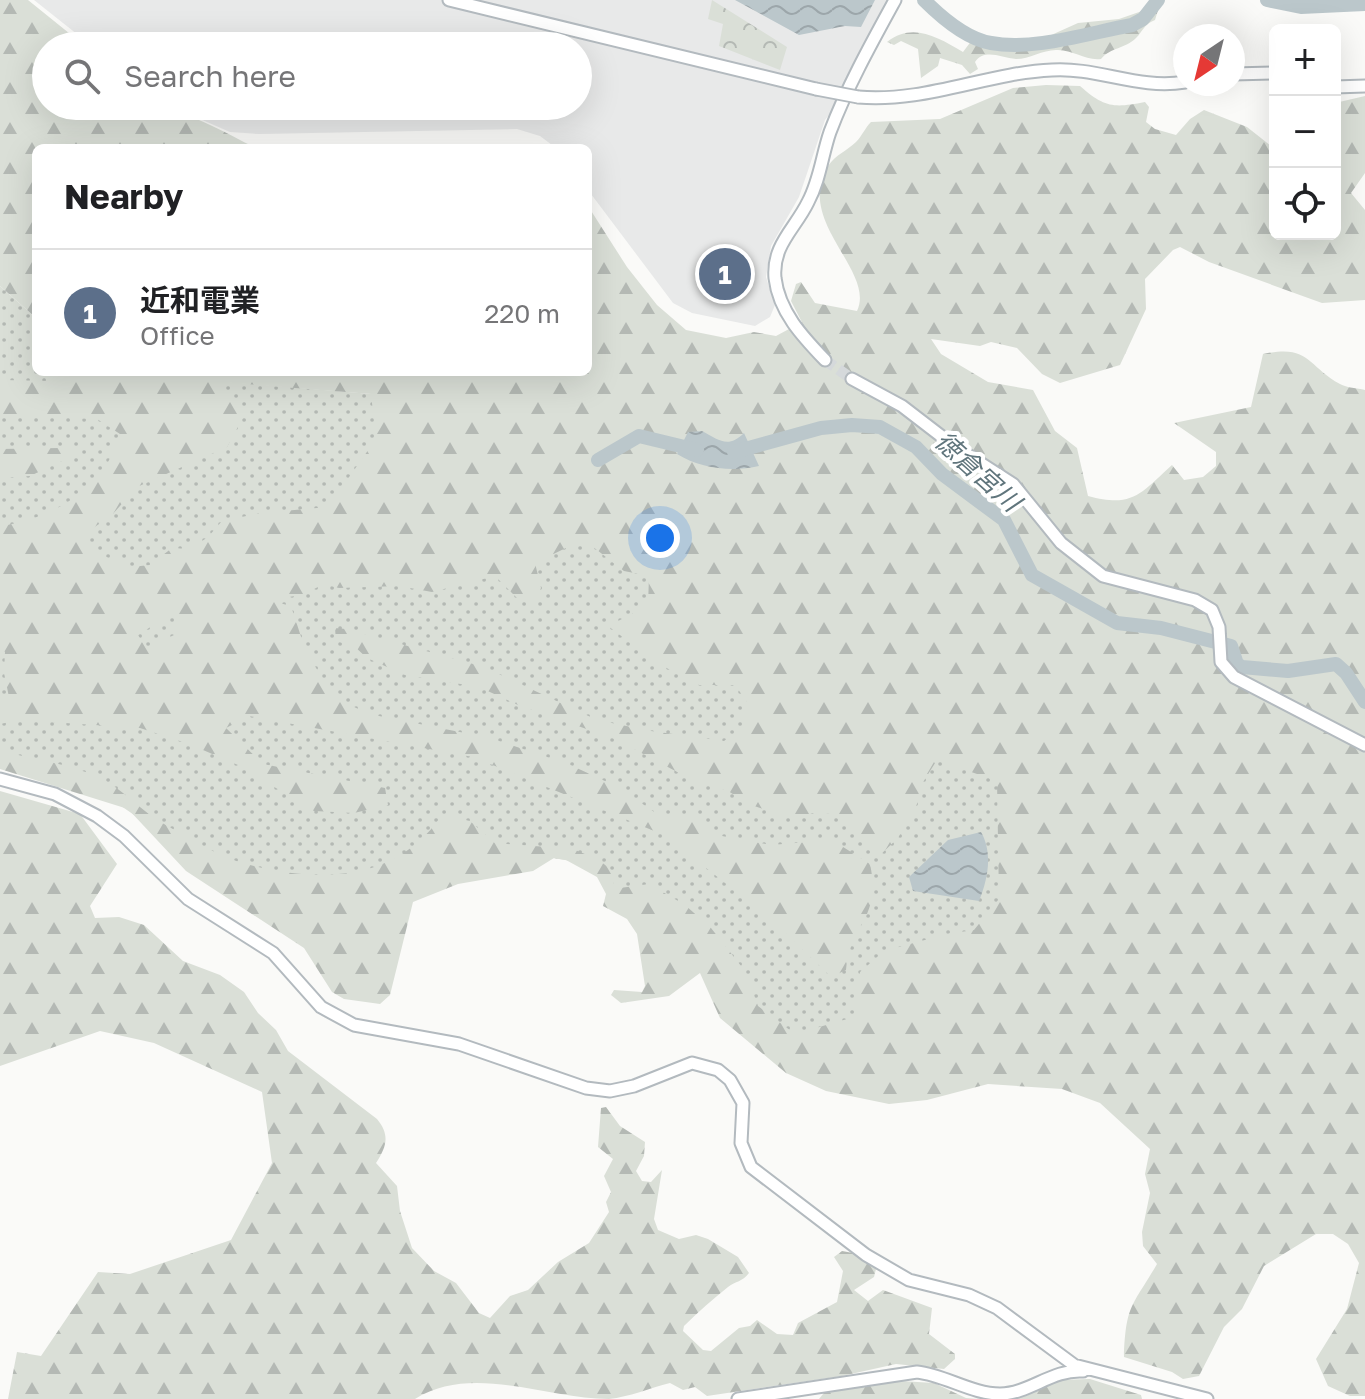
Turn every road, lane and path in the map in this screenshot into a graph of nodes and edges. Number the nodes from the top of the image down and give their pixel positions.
1 (449, 0) edge
2 (892, 4) edge
3 (581, 32) edge
4 (592, 35) edge
5 (1269, 73) edge
6 (1245, 74) edge
7 (1173, 83) edge
8 (1365, 86) edge
9 (1341, 87) edge
10 (825, 360) tunnel mouth
11 (852, 379) tunnel mouth
12 (1365, 745) edge
13 (0, 779) edge
14 (1099, 1372) junction
15 (738, 1399) edge
16 (1207, 1399) edge

1 - 3 street, bridge
2 - 10 street
4 - 7 street, bridge
5 - 6 street
8 - 9 street
11 - 12 street
13 - 14 street
14 - 15 street
14 - 16 street

